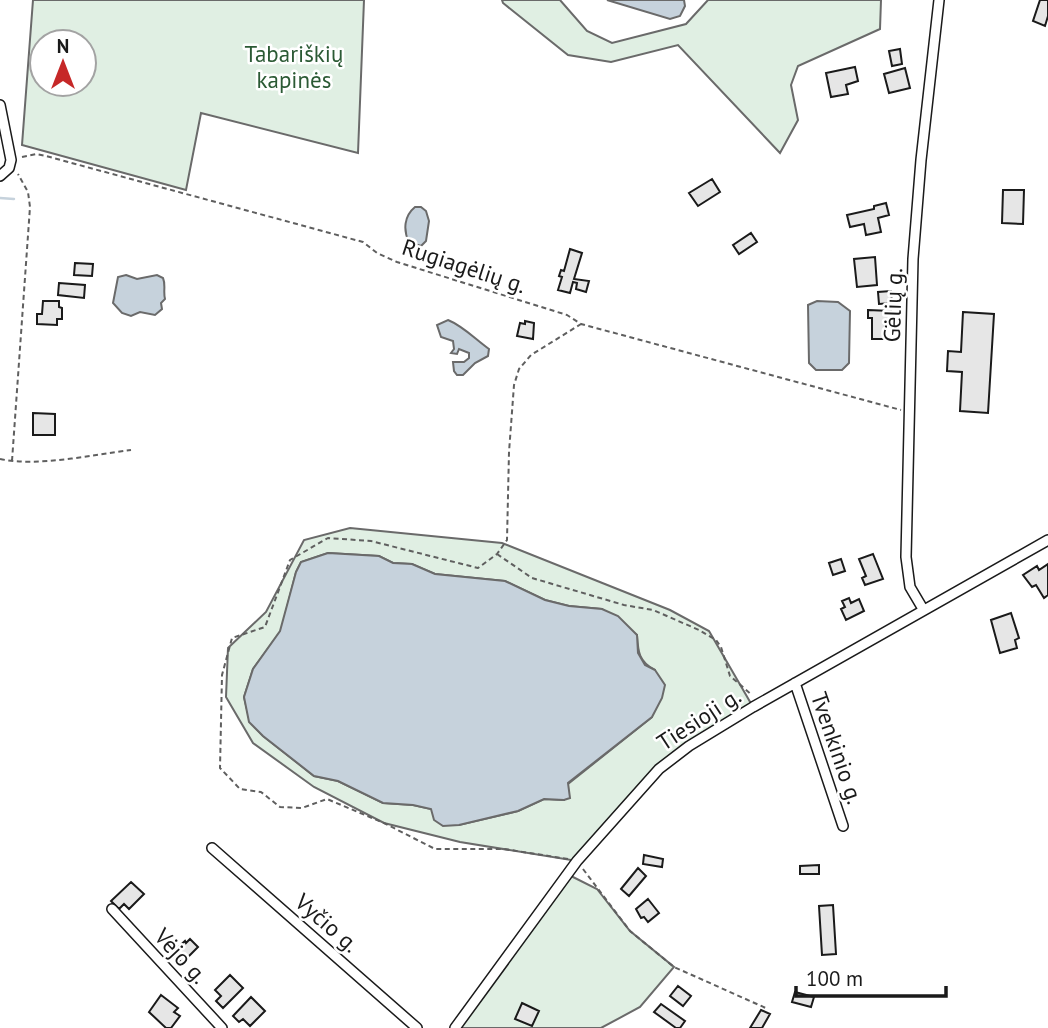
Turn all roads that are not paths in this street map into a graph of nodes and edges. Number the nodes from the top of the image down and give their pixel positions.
1 (939, 0) edge
2 (0, 105) edge
3 (0, 176) edge
4 (1048, 540) edge
5 (923, 609) junction
6 (795, 683) junction
7 (843, 825) dead end
8 (212, 848) dead end
9 (112, 909) dead end
10 (222, 1028) edge
11 (417, 1028) edge
12 (455, 1028) edge

1 - 5 street, Gėlių g.
2 - 3 street
4 - 5 street, Tiesioji g.
5 - 6 street, Tiesioji g.
6 - 7 street, Tvenkinio g.
6 - 12 street, Tiesioji g.
8 - 11 street, Vyčio g.
9 - 10 street, Vėjo g.

